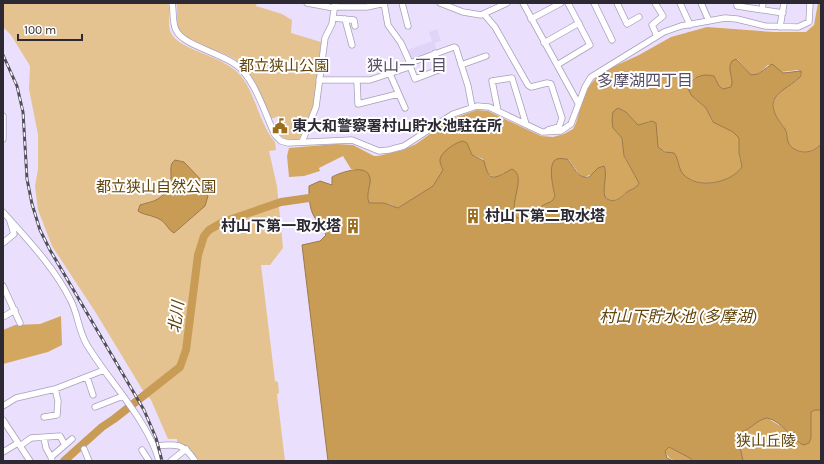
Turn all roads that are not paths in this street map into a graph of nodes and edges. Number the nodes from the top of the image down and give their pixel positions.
1 (172, 3) edge
2 (307, 3) edge
3 (384, 3) edge
4 (402, 3) edge
5 (440, 3) edge
6 (507, 3) edge
7 (523, 3) edge
8 (561, 3) edge
9 (568, 3) edge
10 (594, 3) edge
11 (655, 3) edge
12 (680, 3) edge
13 (701, 3) edge
14 (737, 3) edge
15 (763, 3) edge
16 (784, 3) edge
17 (810, 3) edge
18 (620, 4) edge
19 (334, 6) edge
20 (762, 10) junction
21 (783, 13) junction
22 (484, 14) junction
23 (639, 17) dead end
24 (333, 18) junction
25 (531, 19) junction
26 (345, 20) junction
27 (709, 21) junction
28 (579, 23) junction
29 (690, 25) junction
30 (355, 26) dead end
31 (408, 26) dead end
32 (780, 27) junction
33 (657, 36) junction
34 (612, 40) dead end
35 (544, 42) junction
36 (352, 45) dead end
37 (435, 53) junction
38 (486, 56) dead end
39 (410, 64) junction
40 (461, 65) junction
41 (557, 65) junction
42 (390, 74) junction
43 (319, 80) junction
44 (357, 82) junction
45 (398, 94) junction
46 (578, 102) junction
47 (472, 107) junction
48 (405, 108) dead end
49 (498, 111) junction
50 (3, 116) edge
51 (526, 124) junction
52 (542, 132) junction
53 (3, 139) edge
54 (302, 142) junction
55 (6, 217) edge
56 (3, 243) edge
57 (3, 286) edge
58 (15, 310) junction
59 (3, 317) edge
60 (20, 323) dead end
61 (104, 370) junction
62 (87, 377) junction
63 (55, 389) junction
64 (93, 395) dead end
65 (123, 396) junction
66 (3, 406) edge
67 (95, 407) dead end
68 (44, 417) dead end
69 (3, 420) edge
70 (5, 428) edge
71 (44, 438) junction
72 (72, 439) dead end
73 (19, 445) junction
74 (65, 445) junction
75 (154, 446) junction
76 (84, 449) dead end
77 (186, 449) junction
78 (142, 450) dead end
79 (3, 452) edge
80 (52, 459) edge
81 (30, 461) edge
82 (89, 461) edge
83 (149, 461) edge
84 (159, 461) edge
85 (171, 461) edge
86 (195, 461) edge

1 - 54 street
2 - 19 street
3 - 19 street
3 - 39 street
4 - 31 street
5 - 22 street
6 - 22 street
7 - 25 street
8 - 25 street
9 - 28 street
10 - 34 street
11 - 33 street
12 - 29 street
13 - 27 street
14 - 20 street
15 - 20 street
16 - 21 street
17 - 32 street
18 - 23 street
19 - 24 street
20 - 21 street
21 - 32 street
22 - 52 street
24 - 26 street
24 - 43 street
25 - 35 street
26 - 30 street
26 - 36 street
27 - 29 street
27 - 32 street
28 - 35 street
28 - 41 street
29 - 33 street
33 - 46 street
35 - 41 street
37 - 39 street
37 - 39 street
37 - 40 street
38 - 40 street
39 - 42 street
40 - 47 street
41 - 46 street
42 - 44 street
42 - 45 street
43 - 44 street
43 - 54 street
44 - 45 street
45 - 48 street
46 - 52 street
47 - 49 street
47 - 54 street
49 - 51 street
49 - 51 street
50 - 53 street
51 - 52 street
55 - 56 street
55 - 61 street
57 - 58 street
58 - 59 street
58 - 60 street
61 - 62 street
61 - 65 street
62 - 63 street
62 - 64 street
63 - 66 street
63 - 68 street
65 - 67 street
65 - 75 street
69 - 70 street
70 - 73 street
71 - 73 street
71 - 74 street
71 - 80 street
72 - 74 street
73 - 79 street
73 - 81 street
74 - 80 street
75 - 77 street
75 - 84 street
76 - 82 street
77 - 85 street
77 - 86 street
78 - 83 street

